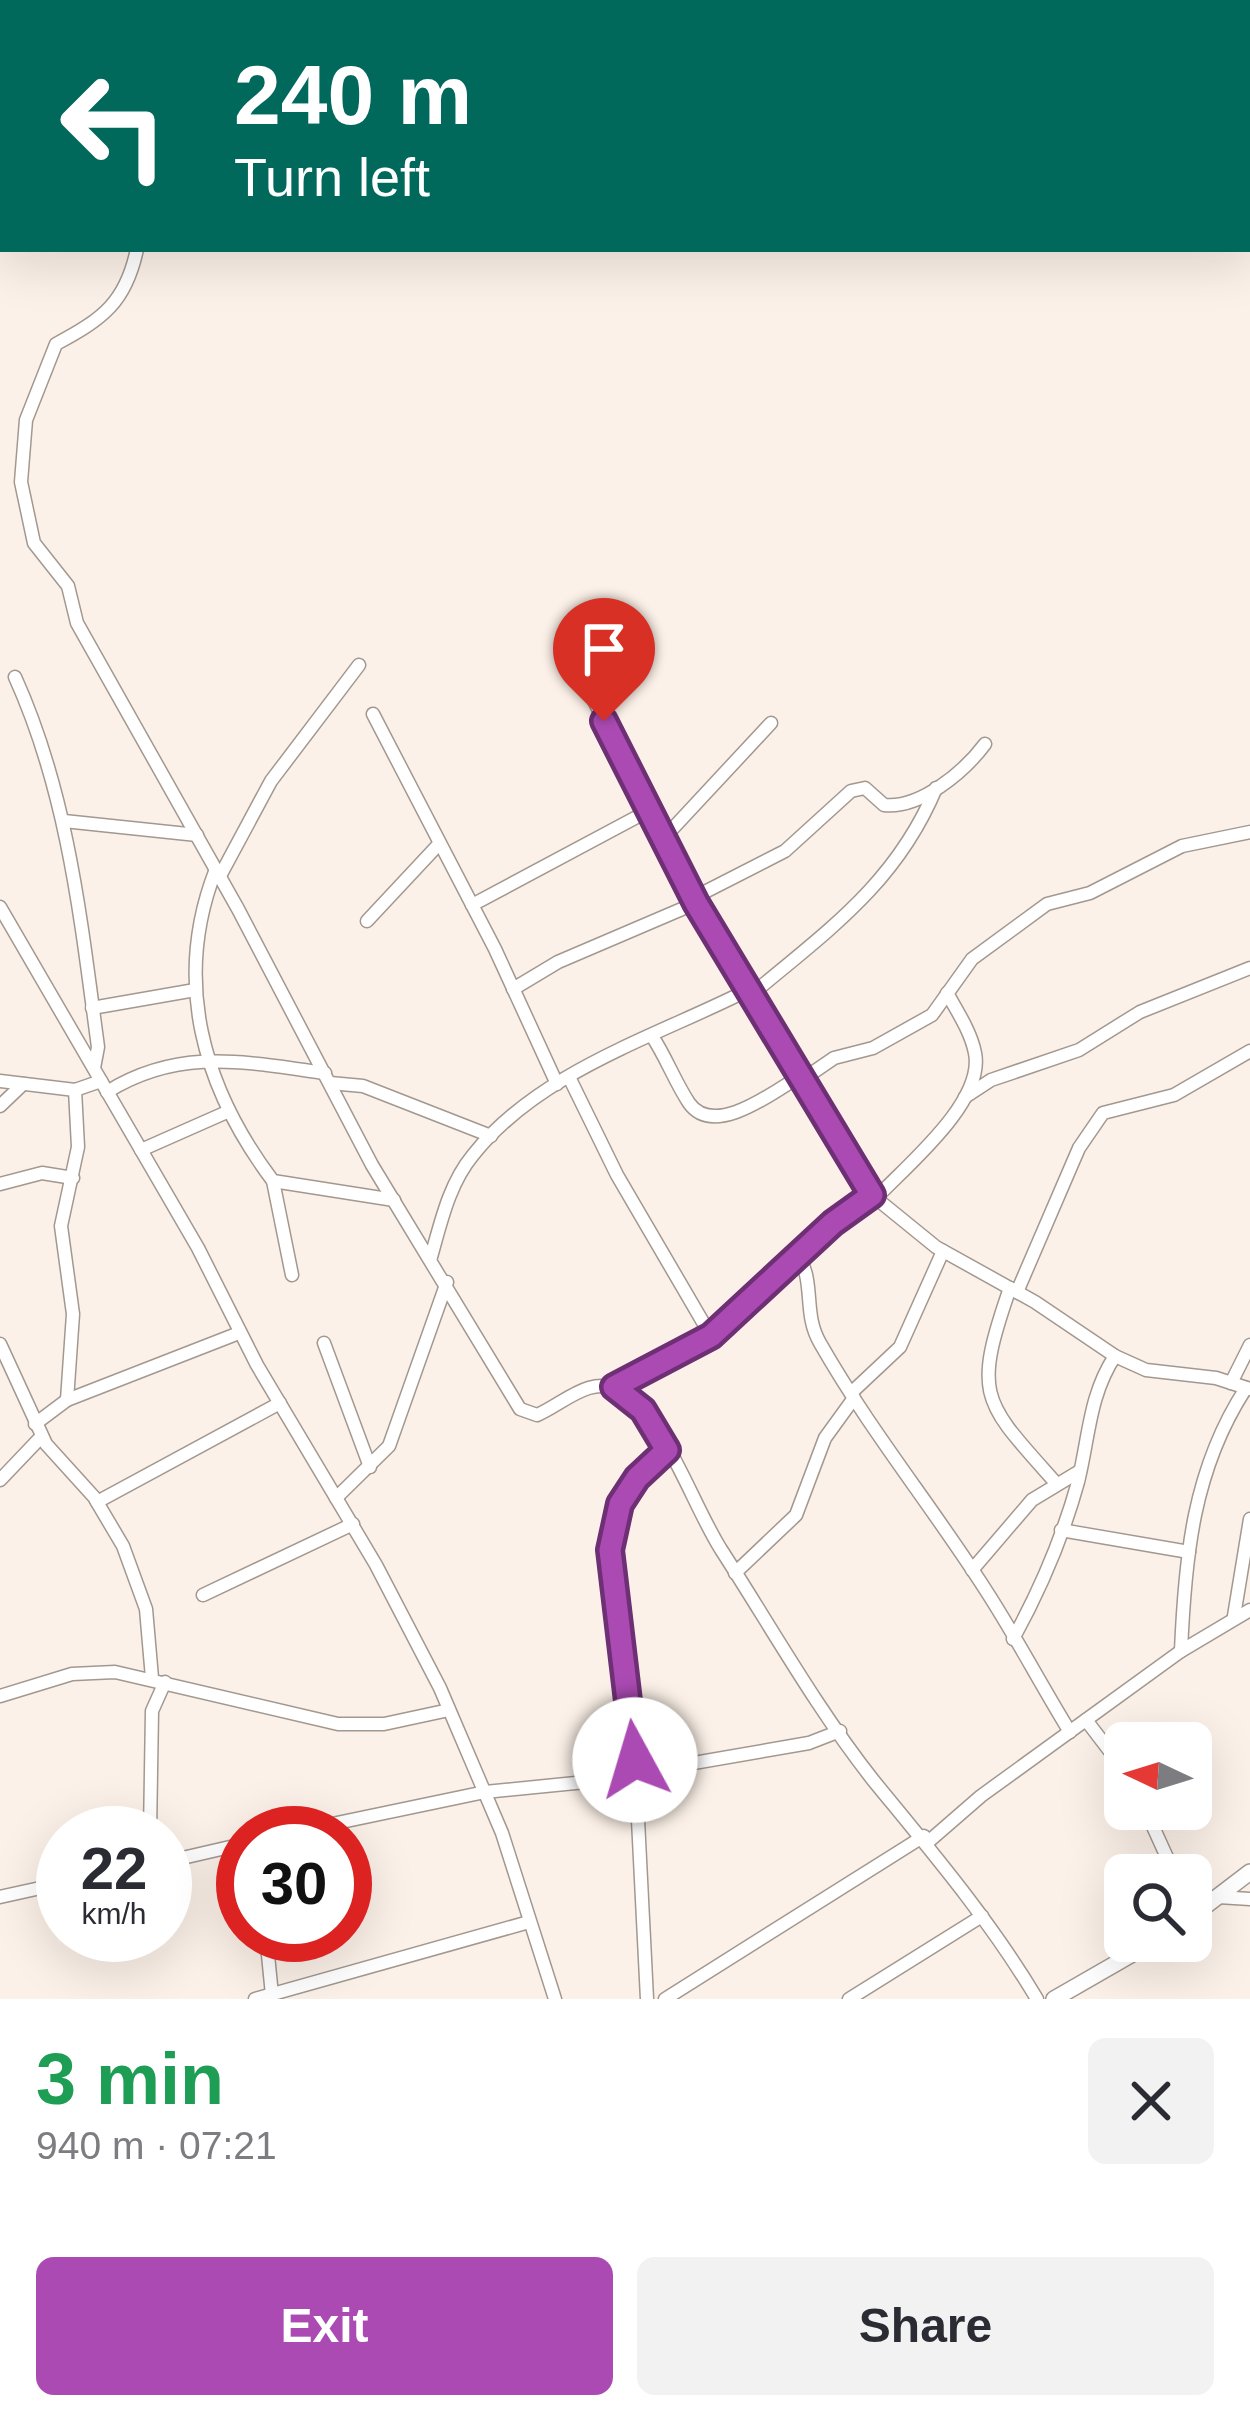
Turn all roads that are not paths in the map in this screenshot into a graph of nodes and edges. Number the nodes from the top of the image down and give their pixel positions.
1 (136, 252) edge
2 (568, 649) dead end
3 (358, 665) dead end
4 (15, 677) dead end
5 (373, 714) dead end
6 (771, 723) dead end
7 (985, 744) dead end
8 (936, 788) junction
9 (648, 811) junction
10 (64, 821) junction
11 (1250, 832) edge
12 (196, 835) junction
13 (663, 839) junction
14 (439, 844) junction
15 (218, 873) junction
16 (694, 901) junction
17 (472, 905) junction
18 (0, 908) edge
19 (368, 922) dead end
20 (1250, 968) edge
21 (513, 988) junction
22 (195, 990) junction
23 (750, 992) junction
24 (946, 993) junction
25 (92, 1008) junction
26 (652, 1036) junction
27 (1250, 1051) edge
28 (211, 1058) junction
29 (328, 1078) junction
30 (801, 1078) junction
31 (100, 1080) junction
32 (563, 1080) junction
33 (0, 1081) edge
34 (23, 1084) junction
35 (75, 1090) junction
36 (965, 1097) junction
37 (0, 1106) edge
38 (226, 1112) junction
39 (491, 1136) junction
40 (141, 1150) junction
41 (74, 1178) junction
42 (273, 1181) junction
43 (0, 1184) edge
44 (873, 1197) junction
45 (394, 1200) junction
46 (943, 1251) junction
47 (800, 1256) junction
48 (431, 1257) junction
49 (292, 1275) dead end
50 (447, 1282) junction
51 (1014, 1290) junction
52 (239, 1333) junction
53 (711, 1336) junction
54 (324, 1343) dead end
55 (0, 1344) edge
56 (1250, 1345) edge
57 (1115, 1356) junction
58 (1231, 1383) junction
59 (614, 1387) junction
60 (1248, 1389) edge
61 (853, 1396) junction
62 (67, 1400) junction
63 (280, 1402) junction
64 (39, 1430) junction
65 (667, 1450) junction
66 (370, 1467) junction
67 (1080, 1471) junction
68 (0, 1480) edge
69 (1055, 1482) junction
70 (337, 1498) junction
71 (98, 1502) junction
72 (1250, 1519) edge
73 (352, 1524) junction
74 (1060, 1530) junction
75 (1189, 1552) junction
76 (972, 1570) junction
77 (735, 1573) junction
78 (203, 1595) dead end
79 (1250, 1610) edge
80 (1234, 1616) junction
81 (1013, 1639) junction
82 (1181, 1651) junction
83 (159, 1680) junction
84 (0, 1696) edge
85 (449, 1710) junction
86 (1086, 1720) junction
87 (840, 1731) junction
88 (1070, 1732) junction
89 (1104, 1744) edge
90 (636, 1775) junction
91 (485, 1792) junction
92 (150, 1806) edge
93 (372, 1816) edge
94 (926, 1839) junction
95 (1250, 1871) edge
96 (36, 1889) edge
97 (0, 1897) edge
98 (1218, 1897) junction
99 (1250, 1899) edge
100 (1212, 1901) edge
101 (982, 1916) junction
102 (530, 1922) junction
103 (265, 1962) edge
104 (1118, 1962) edge
105 (264, 1997) edge
106 (555, 1999) edge
107 (647, 1999) edge
108 (665, 1999) edge
109 (849, 1999) edge
110 (1037, 1999) edge
111 (1054, 1999) edge

1 - 12 street
2 - 9 street
3 - 15 street
4 - 10 street
5 - 14 street
6 - 13 street
7 - 8 street
8 - 16 street
8 - 23 street
9 - 13 street
9 - 17 street
10 - 12 street
10 - 25 street
11 - 24 street
12 - 15 street
13 - 16 street
14 - 17 street
14 - 19 street
15 - 22 street
15 - 29 street
16 - 21 street
16 - 23 street
17 - 21 street
18 - 31 street
20 - 36 street
21 - 32 street
22 - 25 street
22 - 28 street
23 - 26 street
23 - 30 street
24 - 30 street
24 - 36 street
25 - 31 street
26 - 30 street
26 - 32 street
27 - 51 street
28 - 29 street
28 - 31 street
28 - 38 street
29 - 39 street
29 - 45 street
30 - 44 street
31 - 35 street
31 - 40 street
32 - 39 street
32 - 53 street
33 - 34 street
34 - 35 street
34 - 37 street
35 - 41 street
36 - 44 street
38 - 40 street
38 - 42 street
39 - 48 street
40 - 52 street
41 - 43 street
41 - 62 street
42 - 45 street
42 - 49 street
44 - 46 street
44 - 47 street
45 - 48 street
46 - 51 street
46 - 61 street
47 - 53 street
47 - 61 street
48 - 50 street
50 - 59 street
50 - 66 street
51 - 57 street
51 - 69 street
52 - 62 street
52 - 63 street
53 - 59 street
54 - 66 street
55 - 64 street
56 - 58 street
57 - 58 street
57 - 67 street
58 - 60 street
59 - 65 street
60 - 75 street
61 - 76 street
61 - 77 street
62 - 64 street
63 - 70 street
63 - 71 street
64 - 68 street
64 - 71 street
65 - 77 street
65 - 90 street
66 - 70 street
67 - 69 street
67 - 74 street
69 - 76 street
70 - 73 street
71 - 83 street
72 - 80 street
73 - 78 street
73 - 85 street
74 - 75 street
74 - 81 street
75 - 82 street
76 - 81 street
77 - 87 street
79 - 80 street
80 - 82 street
81 - 88 street
82 - 86 street
83 - 84 street
83 - 85 street
83 - 92 street
85 - 91 street
86 - 88 street
86 - 89 street
87 - 90 street
87 - 94 street
88 - 94 street
90 - 91 street
90 - 107 street
91 - 93 street
91 - 102 street
94 - 101 street
94 - 108 street
95 - 98 main road
96 - 97 street
98 - 99 street
98 - 100 main road
101 - 109 street
101 - 110 street
102 - 105 street
102 - 106 street
103 - 105 street
104 - 111 main road

